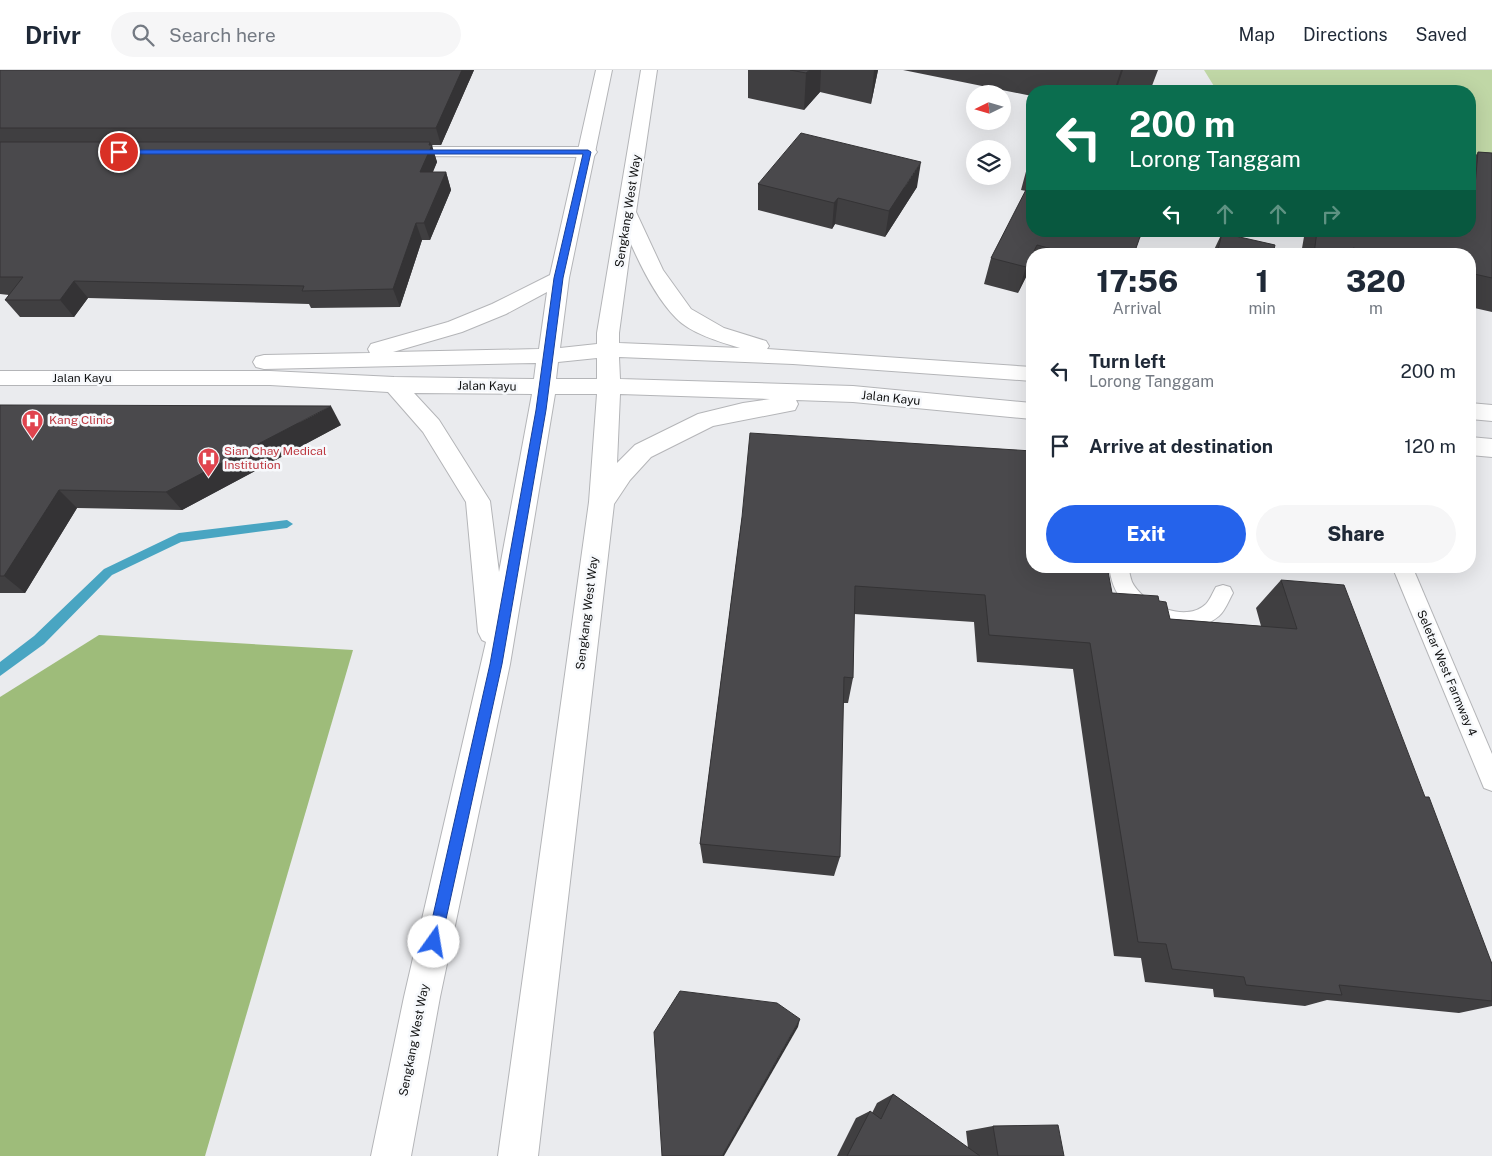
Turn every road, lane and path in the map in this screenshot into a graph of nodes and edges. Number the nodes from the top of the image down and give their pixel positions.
1 (604, 70) edge
2 (649, 70) edge
3 (378, 152) edge
4 (588, 152) junction
5 (628, 212) junction
6 (559, 278) junction
7 (607, 350) junction
8 (548, 356) junction
9 (793, 357) junction
10 (345, 360) junction
11 (0, 363) edge
12 (1026, 374) edge
13 (0, 378) edge
14 (394, 385) junction
15 (544, 386) junction
16 (609, 387) junction
17 (853, 394) junction
18 (1026, 411) edge
19 (1476, 412) edge
20 (1492, 413) edge
21 (1476, 447) edge
22 (1492, 448) edge
23 (602, 502) junction
24 (1119, 573) edge
25 (1405, 573) edge
26 (1222, 593) dead end
27 (496, 664) junction
28 (1492, 780) edge
29 (391, 1156) edge
30 (518, 1156) edge

1 - 4 main road, Sengkang West Way
2 - 5 main road, Sengkang West Way
3 - 4 main road
4 - 6 main road, Sengkang West Way
5 - 7 main road, Sengkang West Way
5 - 9 main road
6 - 8 main road, Sengkang West Way
6 - 10 main road
7 - 8 main road, Jalan Kayu
7 - 9 main road, Jalan Kayu
7 - 16 main road, Sengkang West Way
8 - 10 main road, Jalan Kayu
8 - 15 main road, Sengkang West Way
9 - 12 main road, Jalan Kayu
10 - 11 main road, Jalan Kayu
13 - 14 main road, Jalan Kayu
14 - 15 main road, Jalan Kayu
14 - 27 main road
15 - 16 main road, Jalan Kayu
15 - 27 main road, Sengkang West Way
16 - 17 main road, Jalan Kayu
16 - 23 main road, Sengkang West Way
17 - 18 main road, Jalan Kayu
17 - 23 main road
19 - 20 main road
21 - 22 main road
23 - 30 main road, Sengkang West Way
24 - 26 lane
25 - 28 lane, Seletar West Farmway 4
27 - 29 main road, Sengkang West Way

